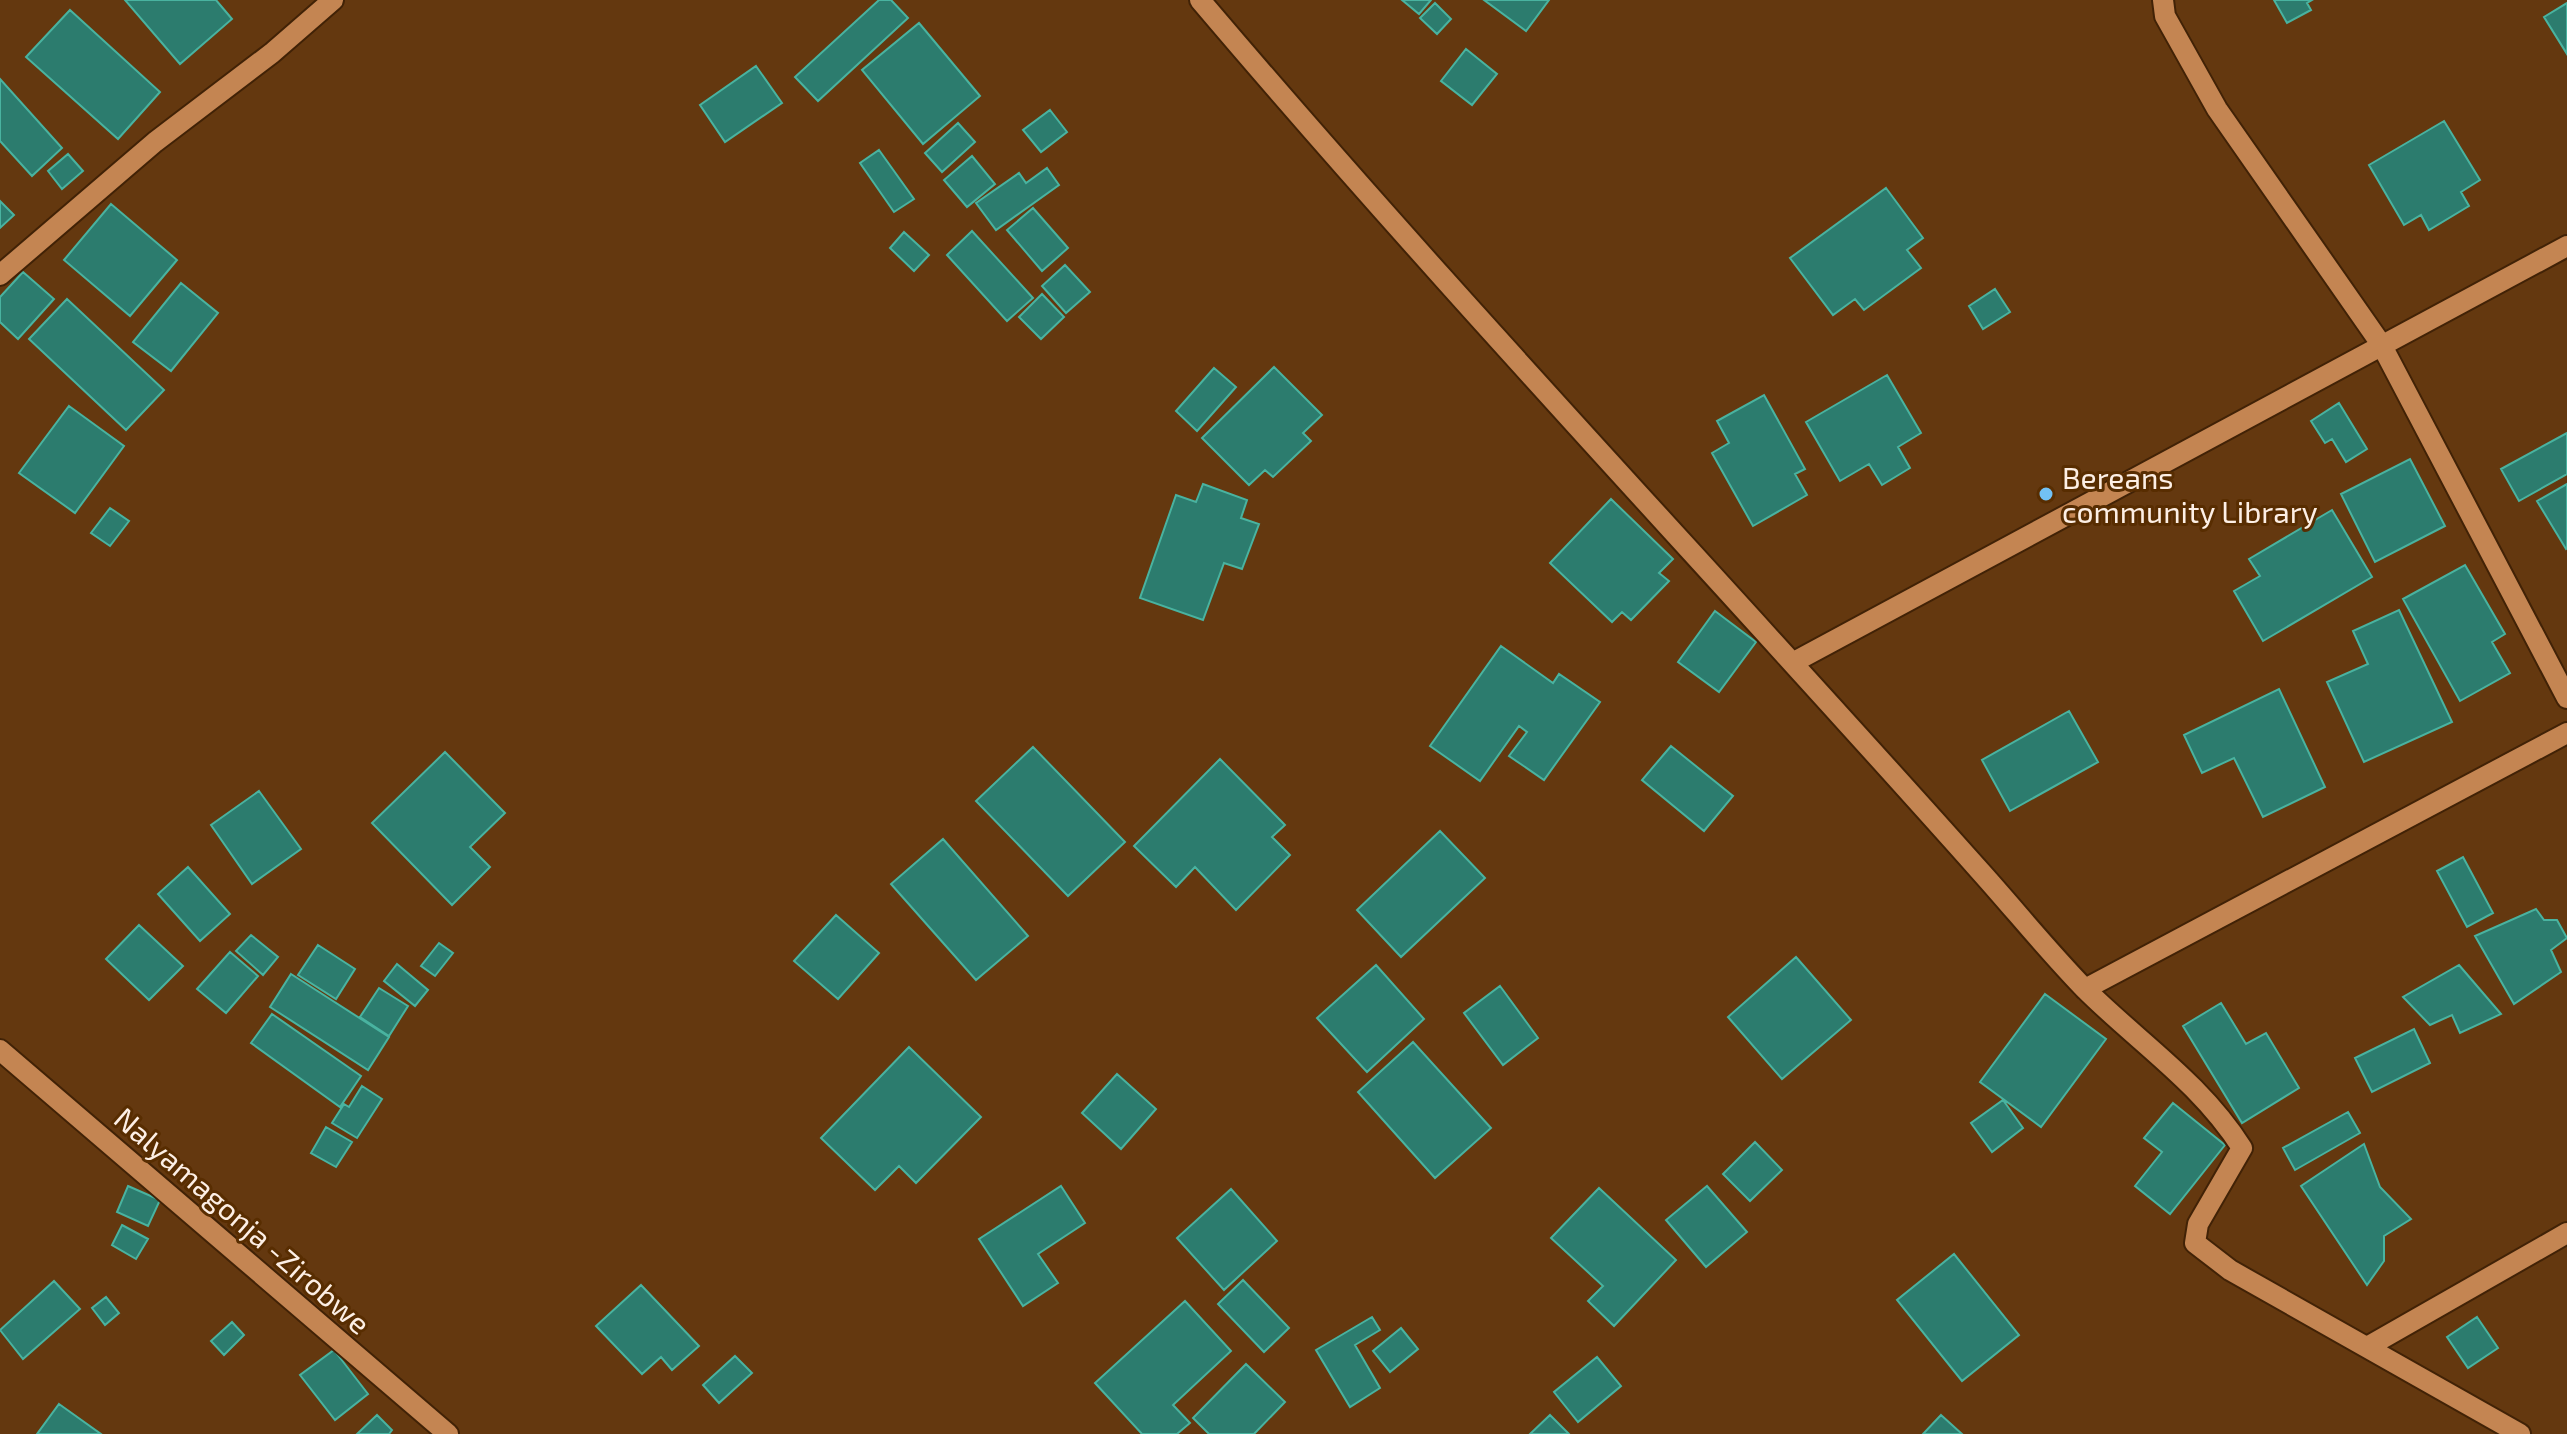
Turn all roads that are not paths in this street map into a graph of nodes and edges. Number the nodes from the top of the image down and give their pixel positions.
1 (333, 0) edge
2 (1200, 0) edge
3 (2163, 0) edge
4 (2567, 246) edge
5 (0, 275) edge
6 (2381, 344) junction
7 (1794, 662) junction
8 (2567, 698) edge
9 (2567, 733) edge
10 (2085, 989) junction
11 (0, 1050) edge
12 (2567, 1233) edge
13 (2369, 1346) junction
14 (448, 1434) edge
15 (2520, 1434) edge

1 - 5 street
2 - 7 street
3 - 6 street
4 - 6 street
6 - 7 street
6 - 8 street
7 - 10 street
9 - 10 street
10 - 13 street
11 - 14 street, Nalyamagonja -Zirobwe
12 - 13 street
13 - 15 street

